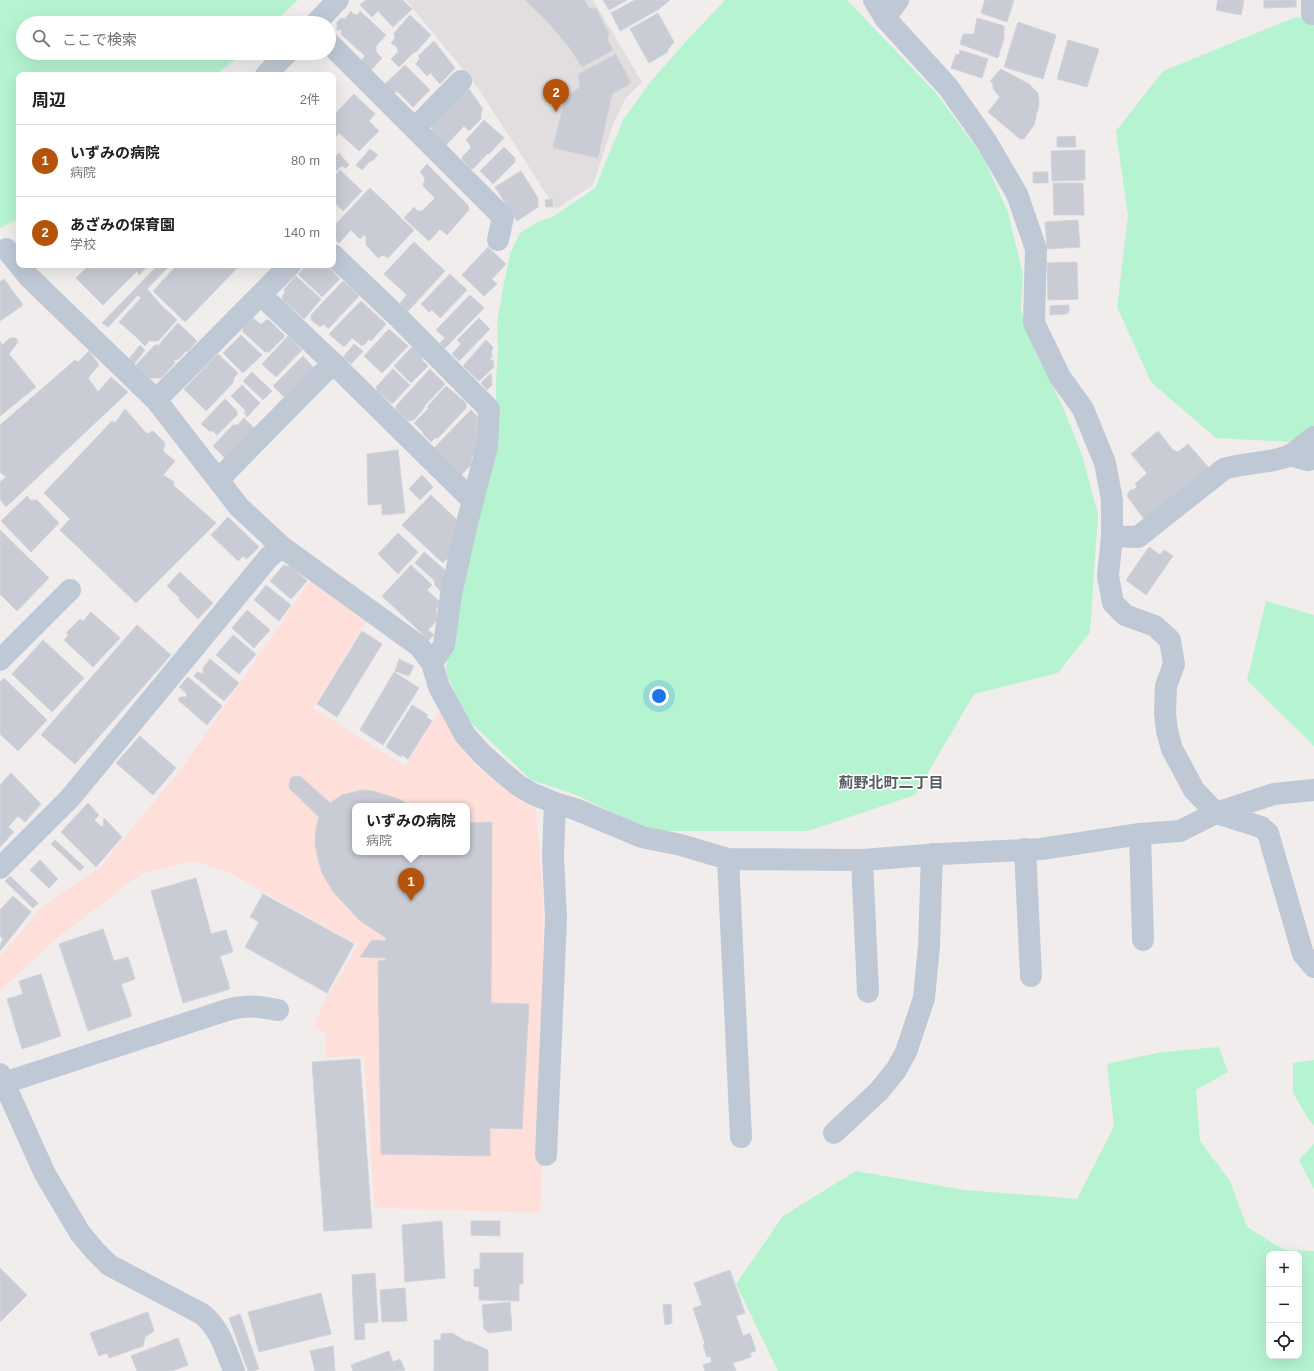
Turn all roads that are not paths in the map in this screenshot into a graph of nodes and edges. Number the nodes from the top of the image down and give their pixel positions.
1 (338, 0) edge
2 (898, 0) edge
3 (879, 9) edge
4 (323, 16) edge
5 (336, 50) edge
6 (280, 60) edge
7 (269, 72) edge
8 (461, 81) dead end
9 (415, 128) junction
10 (498, 240) dead end
11 (8, 247) edge
12 (16, 258) edge
13 (336, 258) edge
14 (23, 268) edge
15 (287, 268) edge
16 (261, 295) junction
17 (333, 363) junction
18 (156, 400) junction
19 (1314, 437) edge
20 (1290, 455) junction
21 (1314, 459) edge
22 (218, 480) junction
23 (473, 501) junction
24 (1112, 536) junction
25 (282, 548) junction
26 (70, 590) dead end
27 (0, 660) edge
28 (432, 663) junction
29 (1314, 790) edge
30 (555, 803) junction
31 (1216, 812) junction
32 (1140, 834) junction
33 (1025, 849) junction
34 (932, 854) junction
35 (728, 859) junction
36 (862, 860) junction
37 (0, 868) edge
38 (1143, 940) dead end
39 (1314, 967) edge
40 (1031, 976) dead end
41 (868, 992) dead end
42 (278, 1010) dead end
43 (1, 1081) edge
44 (834, 1133) dead end
45 (741, 1137) dead end
46 (546, 1155) dead end
47 (234, 1371) edge

1 - 4 street
2 - 3 street
3 - 24 street
5 - 9 street
6 - 7 street
8 - 9 street
9 - 10 street
11 - 12 street
13 - 23 street
14 - 18 street
15 - 16 street
16 - 17 street
16 - 18 street
17 - 22 street
17 - 23 street
18 - 22 street
19 - 20 street
20 - 21 street
20 - 24 street
22 - 25 street
23 - 28 street
24 - 31 street
25 - 28 street
25 - 37 street
26 - 27 street
28 - 30 street
29 - 31 street
30 - 35 street
30 - 46 street
31 - 32 street
31 - 39 street
32 - 33 street
32 - 38 street
33 - 34 street
33 - 40 street
34 - 36 street
34 - 44 street
35 - 36 street
35 - 45 street
36 - 41 street
42 - 43 street
43 - 47 street

